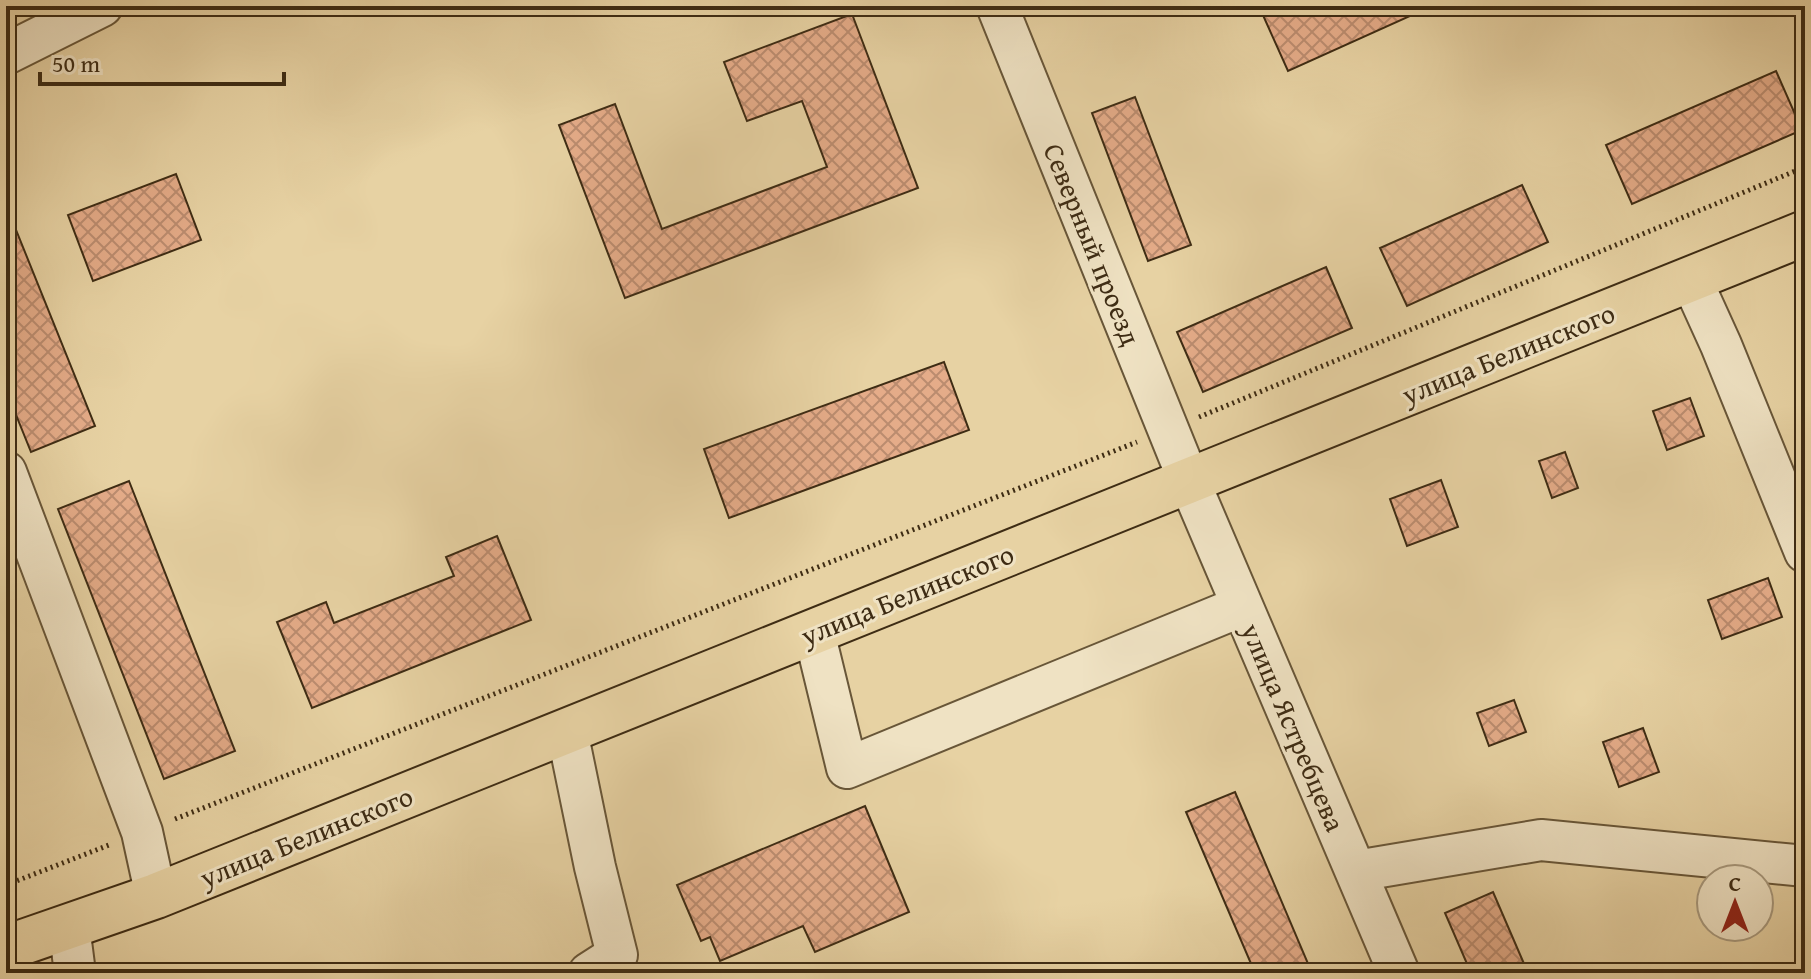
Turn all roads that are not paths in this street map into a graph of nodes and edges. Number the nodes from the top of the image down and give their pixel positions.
1 (102, 6) edge
2 (1002, 7) edge
3 (6, 54) edge
4 (1805, 233) edge
5 (1691, 279) junction
6 (6, 472) edge
7 (1189, 481) junction
8 (1805, 552) edge
9 (1242, 606) junction
10 (814, 632) junction
11 (567, 731) junction
12 (1805, 866) edge
13 (1356, 871) junction
14 (156, 896) junction
15 (69, 926) junction
16 (6, 948) edge
17 (75, 973) edge
18 (589, 973) edge
19 (1399, 973) edge

1 - 3 street
2 - 7 street, Северный проезд
4 - 5 main road, улица Белинского
5 - 7 main road, улица Белинского
5 - 8 street
6 - 14 street
7 - 9 street, улица Ястребцева
7 - 10 main road, улица Белинского
9 - 10 street
9 - 13 street, улица Ястребцева
10 - 11 main road, улица Белинского
11 - 14 main road, улица Белинского
11 - 18 street
12 - 13 street
13 - 19 street, улица Ястребцева
14 - 15 main road, улица Белинского
15 - 16 main road, улица Белинского
15 - 17 street

